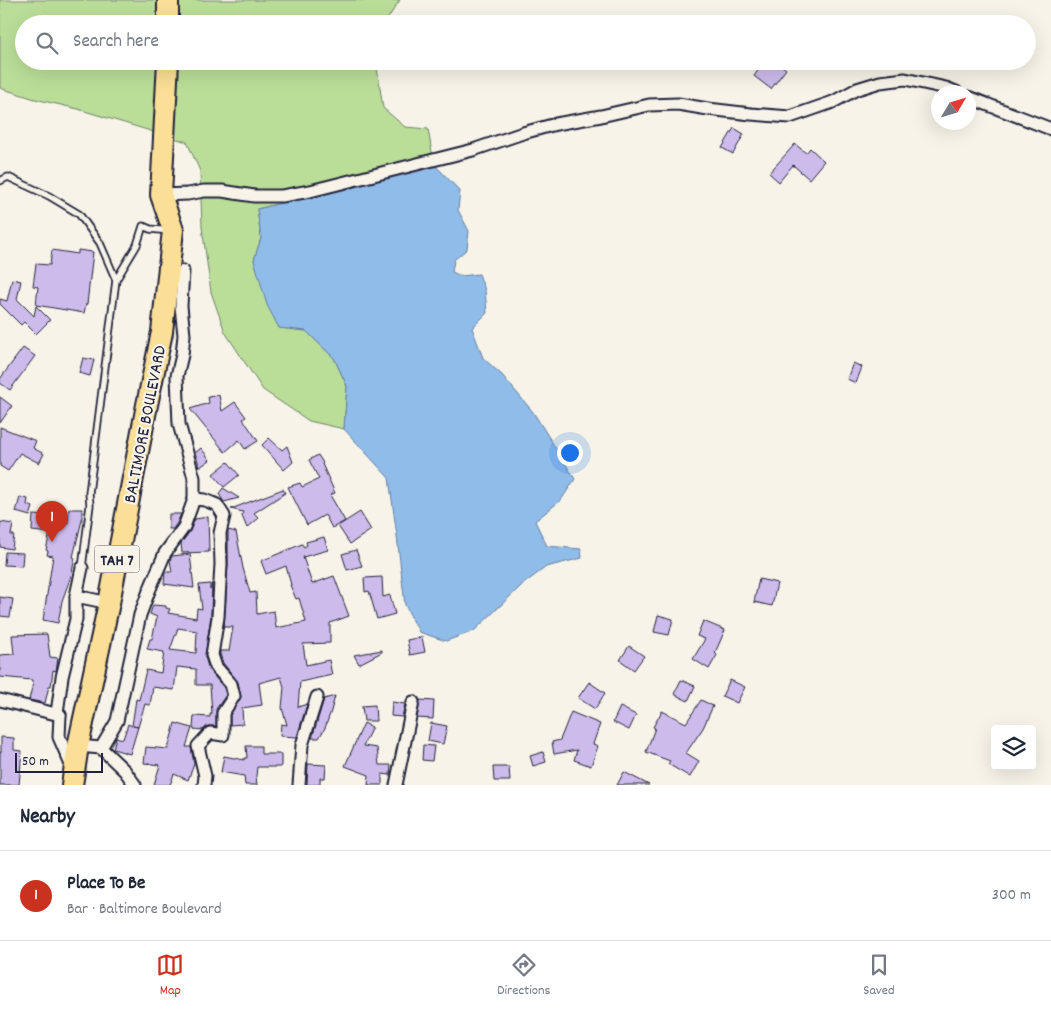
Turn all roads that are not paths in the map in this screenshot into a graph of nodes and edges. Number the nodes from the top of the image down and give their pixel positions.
1 (168, 0) edge
2 (168, 15) edge
3 (168, 70) edge
4 (933, 85) edge
5 (976, 100) edge
6 (1051, 129) edge
7 (0, 181) edge
8 (161, 195) junction
9 (173, 230) junction
10 (183, 271) dead end
11 (116, 280) junction
12 (194, 499) junction
13 (82, 568) joint
14 (76, 596) junction
15 (109, 603) junction
16 (317, 697) dead end
17 (0, 700) edge
18 (413, 702) dead end
19 (60, 715) junction
20 (78, 746) junction
21 (101, 748) junction
22 (73, 778) edge
23 (135, 785) edge
24 (204, 785) edge
25 (299, 785) edge
26 (396, 785) edge

1 - 2 highway
3 - 8 highway, BALTIMORE BOULEVARD / TAH 7
4 - 8 street
5 - 6 street
7 - 11 lane
8 - 9 highway, BALTIMORE BOULEVARD / TAH 7
9 - 11 lane
9 - 15 highway, BALTIMORE BOULEVARD / TAH 7
10 - 12 street
11 - 13 lane
12 - 21 street
12 - 24 street
13 - 14 street
14 - 15 street
14 - 19 street
15 - 20 highway, BALTIMORE BOULEVARD / TAH 7
16 - 25 street
17 - 19 street
18 - 26 street
19 - 22 street
20 - 21 street
20 - 22 highway, BALTIMORE BOULEVARD / TAH 7
21 - 23 street

